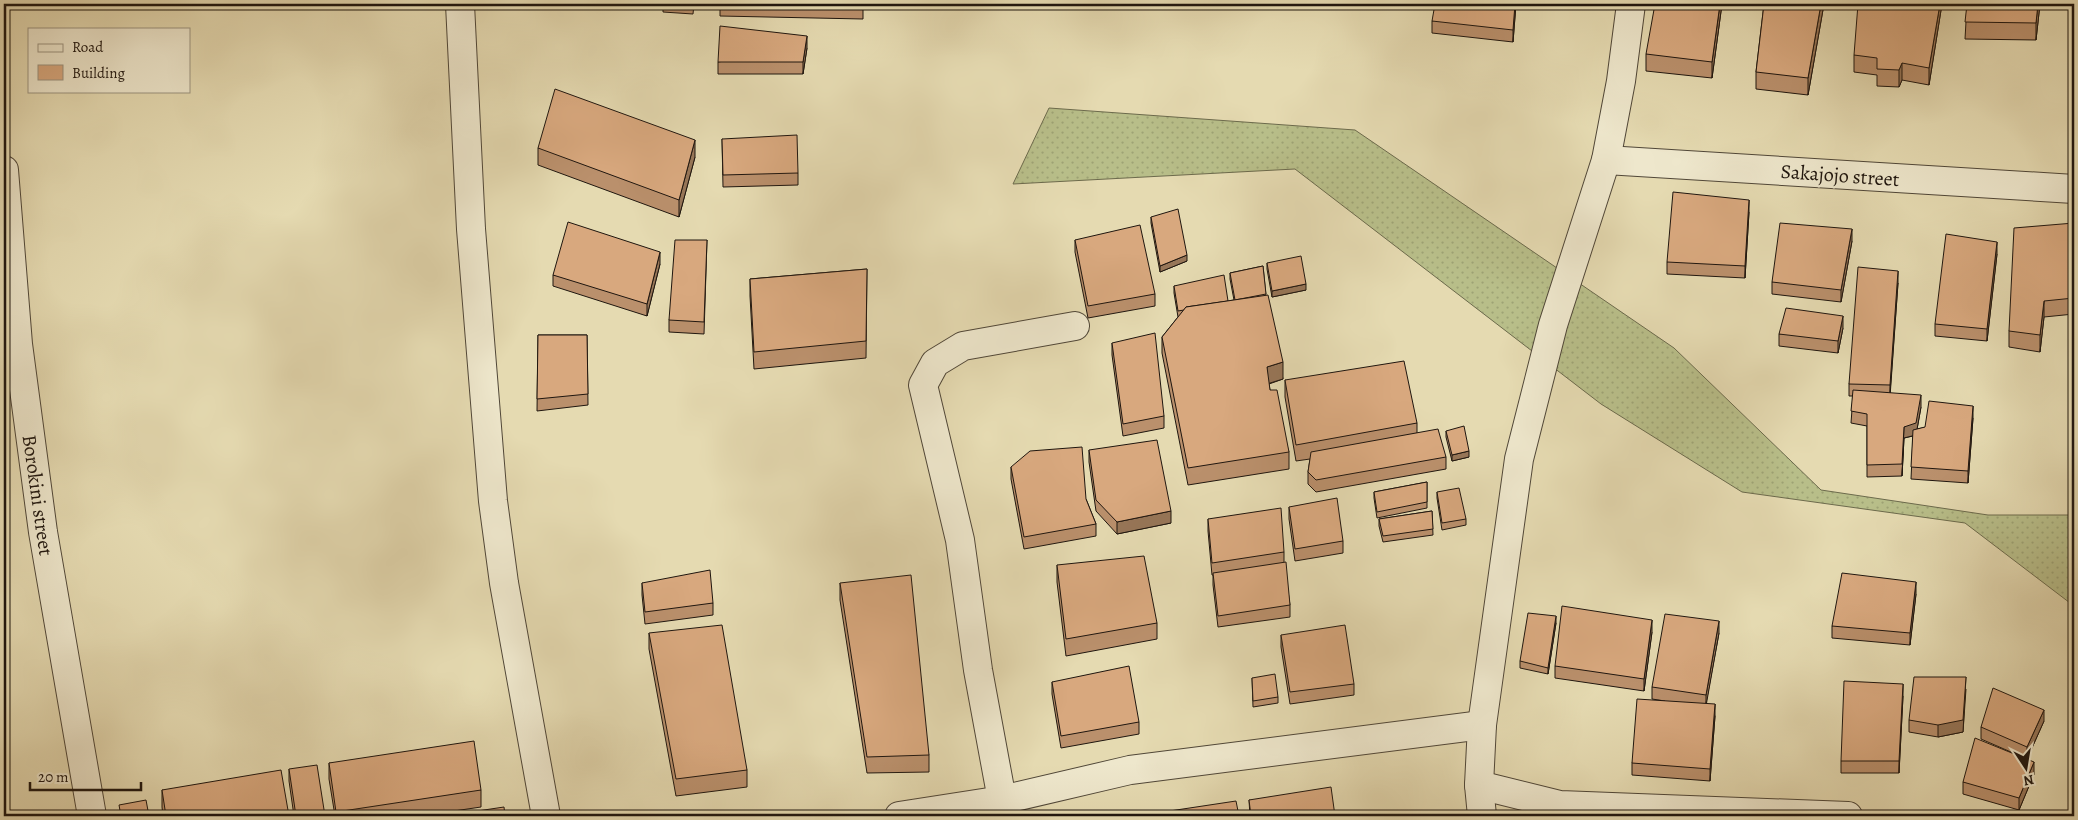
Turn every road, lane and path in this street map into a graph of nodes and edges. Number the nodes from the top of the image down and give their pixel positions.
1 (460, 4) edge
2 (1631, 4) edge
3 (1606, 160) junction
4 (4, 170) edge
5 (2074, 189) edge
6 (1075, 326) dead end
7 (1482, 725) junction
8 (1479, 785) junction
9 (1003, 808) edge
10 (92, 816) edge
11 (546, 816) edge
12 (899, 816) edge
13 (1482, 816) edge
14 (1848, 816) edge

1 - 11 street
2 - 3 street
3 - 5 street, Sakajojo street
3 - 7 street
4 - 10 street, Borokini street
6 - 9 street
7 - 8 street
7 - 9 street
8 - 13 street
8 - 14 street
9 - 12 street

